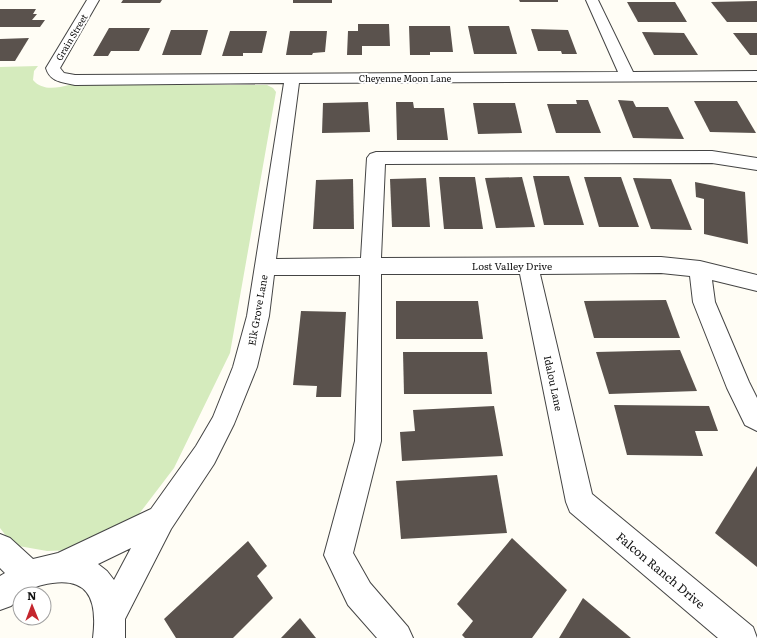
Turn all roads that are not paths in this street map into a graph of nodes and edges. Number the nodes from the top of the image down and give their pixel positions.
1 (93, 0) edge
2 (592, 0) edge
3 (55, 74) joint
4 (628, 76) junction
5 (757, 76) edge
6 (292, 78) junction
7 (757, 164) edge
8 (528, 265) junction
9 (371, 266) junction
10 (264, 267) junction
11 (700, 269) junction
12 (757, 283) edge
13 (757, 419) edge
14 (580, 502) joint
15 (161, 519) junction
16 (0, 548) edge
17 (62, 566) junction
18 (30, 575) junction
19 (0, 595) edge
20 (110, 627) edge
21 (397, 638) edge
22 (742, 638) edge

1 - 3 street, Grain Street
2 - 4 street
3 - 6 street, Cheyenne Moon Lane
4 - 5 street, Cheyenne Moon Lane
4 - 6 street, Cheyenne Moon Lane
6 - 10 street, Elk Grove Lane
7 - 9 street
8 - 9 street, Lost Valley Drive
8 - 11 street, Lost Valley Drive
8 - 14 street, Idalou Lane
9 - 10 street, Lost Valley Drive
9 - 21 street
10 - 15 street, Elk Grove Lane
11 - 12 street, Lost Valley Drive
11 - 13 street
14 - 22 street, Falcon Ranch Drive
15 - 17 street
15 - 20 street, Elk Grove Lane
16 - 18 street
17 - 18 street
17 - 20 street
18 - 19 street

